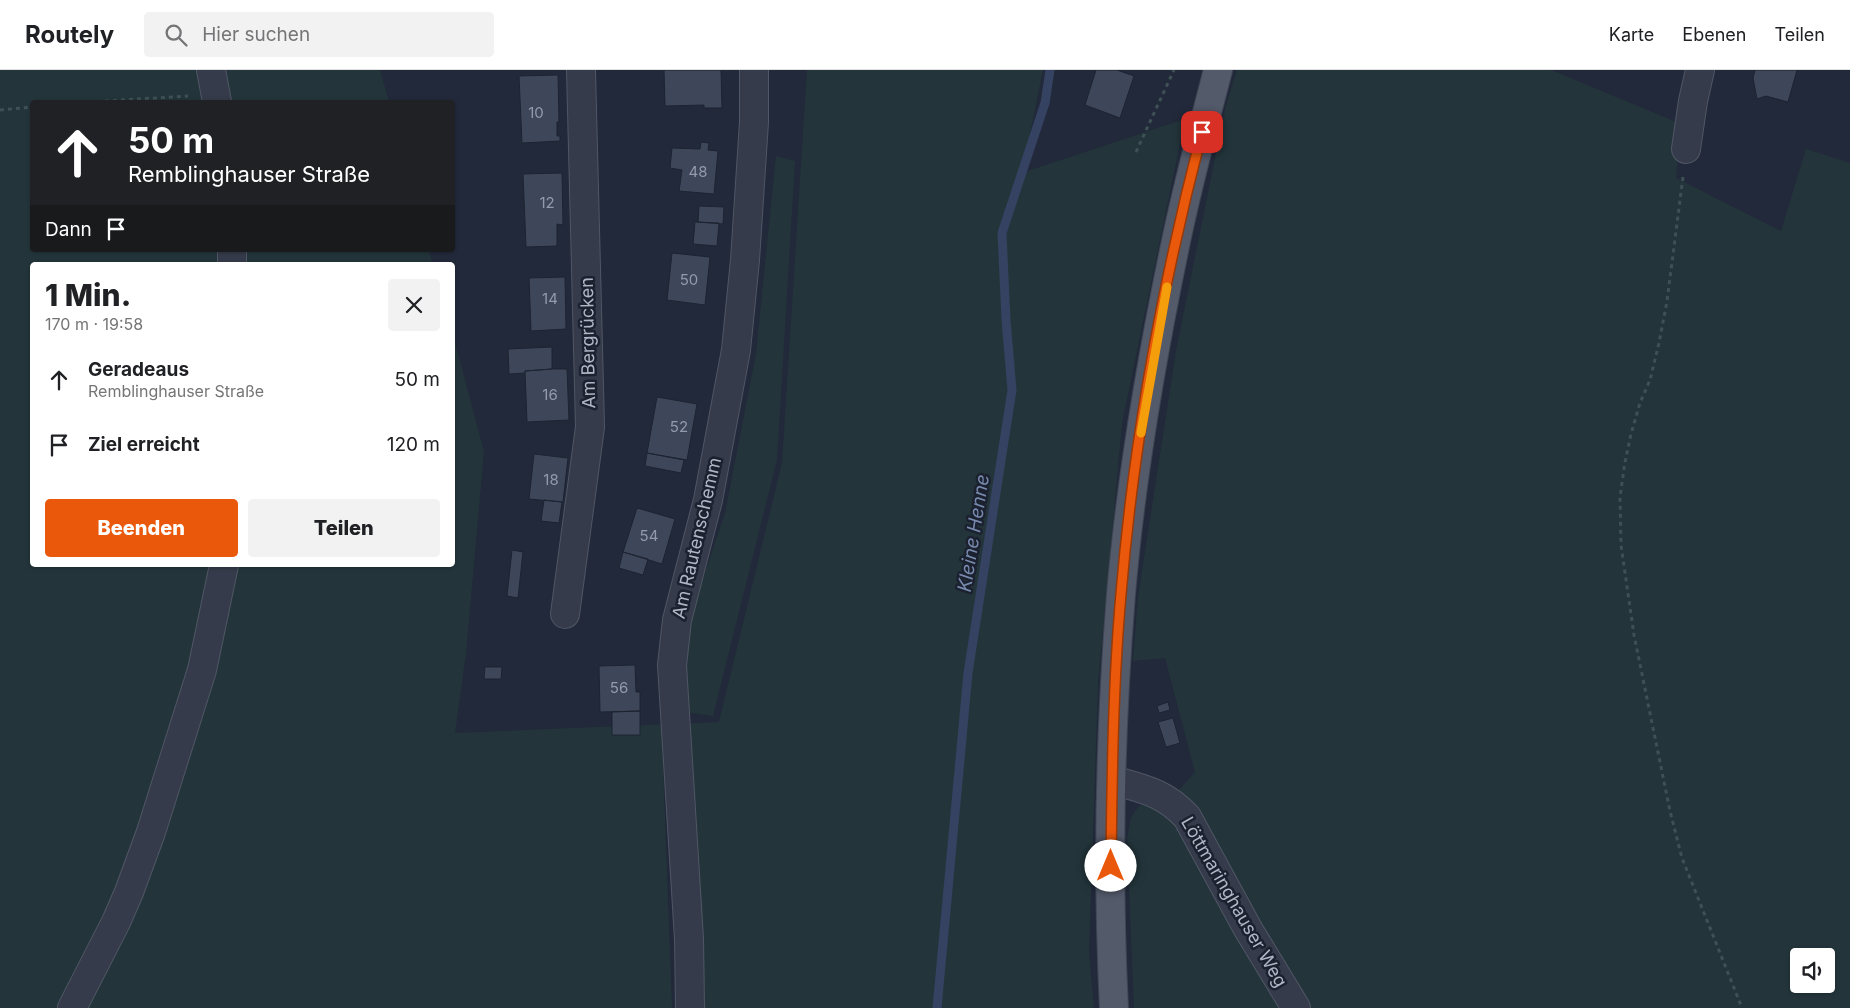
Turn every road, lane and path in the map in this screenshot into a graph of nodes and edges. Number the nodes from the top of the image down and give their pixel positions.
1 (581, 70) edge
2 (754, 70) edge
3 (1174, 70) edge
4 (1218, 70) edge
5 (1700, 70) edge
6 (214, 89) edge
7 (108, 100) edge
8 (30, 107) edge
9 (0, 110) edge
10 (1686, 149) joint
11 (1136, 152) dead end
12 (224, 567) edge
13 (565, 614) dead end
14 (1112, 780) junction
15 (72, 1008) edge
16 (690, 1008) edge
17 (1114, 1008) edge
18 (1296, 1008) edge
19 (1742, 1008) edge

1 - 13 street, Am Bergrücken
2 - 16 street, Am Rautenschemm
3 - 11 path
4 - 14 main road
5 - 10 street
6 - 7 path
8 - 9 path
10 - 19 path
12 - 15 street
14 - 17 main road
14 - 18 street, Löttmaringhauser Weg

